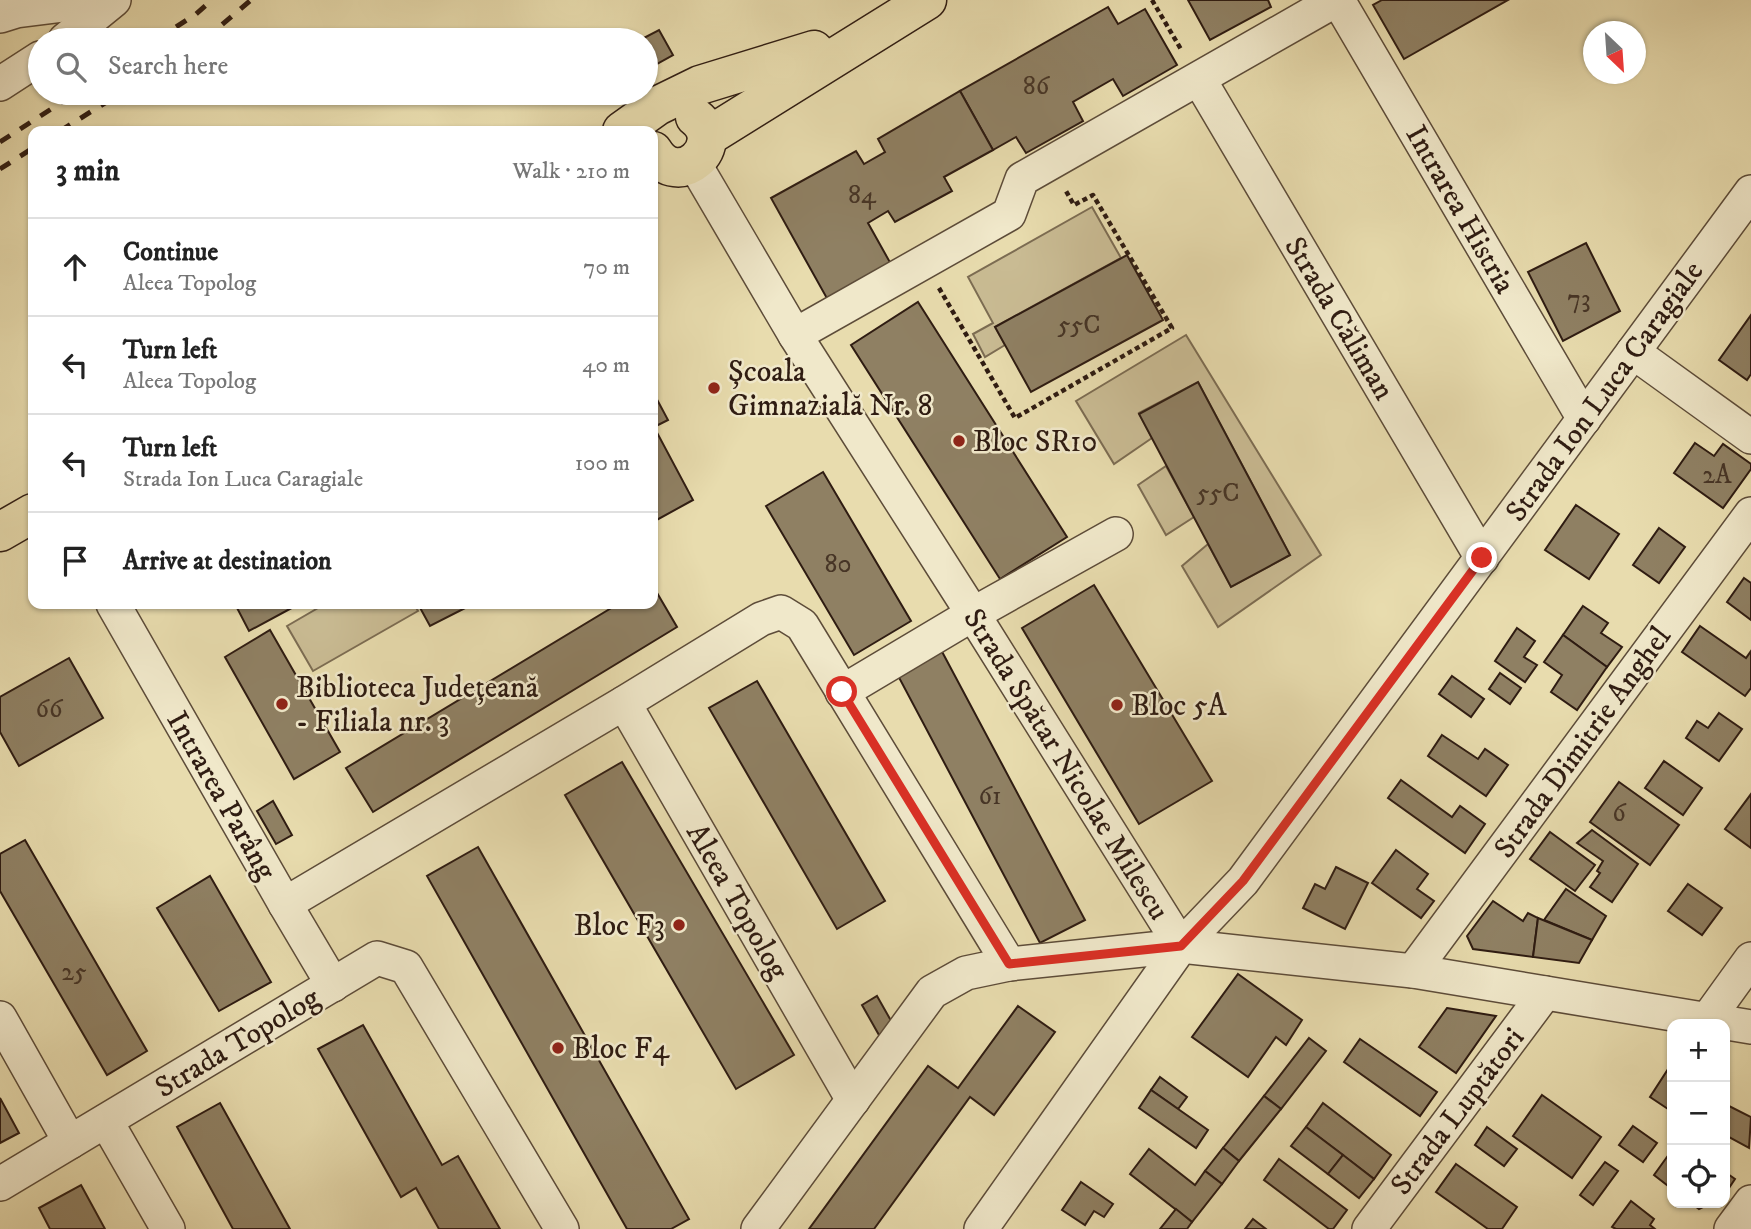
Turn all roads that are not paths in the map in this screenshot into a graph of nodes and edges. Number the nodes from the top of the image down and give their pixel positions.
1 (104, 0) edge
2 (114, 0) edge
3 (908, 0) edge
4 (927, 0) edge
5 (1337, 0) edge
6 (0, 16) edge
7 (80, 28) edge
8 (814, 50) junction
9 (28, 66) edge
10 (1199, 79) junction
11 (0, 84) edge
12 (629, 126) edge
13 (674, 148) edge
14 (1751, 192) edge
15 (795, 335) junction
16 (1633, 352) junction
17 (1584, 419) junction
18 (1751, 437) edge
19 (1751, 513) edge
20 (28, 516) edge
21 (0, 532) edge
22 (1116, 534) dead end
23 (1482, 558) junction
24 (116, 609) edge
25 (973, 614) junction
26 (842, 692) junction
27 (624, 703) junction
28 (285, 904) junction
29 (1181, 946) junction
30 (1751, 959) edge
31 (1009, 964) junction
32 (1413, 971) junction
33 (333, 985) junction
34 (1545, 993) junction
35 (0, 1018) edge
36 (1701, 1019) edge
37 (1708, 1019) edge
38 (1730, 1024) edge
39 (1751, 1027) edge
40 (853, 1100) junction
41 (106, 1121) junction
42 (70, 1142) junction
43 (0, 1184) edge
44 (1751, 1202) edge
45 (168, 1229) edge
46 (562, 1229) edge
47 (758, 1229) edge
48 (981, 1229) edge
49 (1369, 1229) edge
50 (1731, 1229) edge

1 - 6 street
2 - 7 street
3 - 8 main road
4 - 13 main road
5 - 10 street
5 - 17 street, Intrarea Histria
8 - 12 main road
8 - 13 main road
9 - 11 street
10 - 15 street
10 - 23 street, Strada Căliman
13 - 15 street, Strada Spătar Nicolae Milescu
14 - 16 street, Strada Ion Luca Caragiale
15 - 25 street, Strada Spătar Nicolae Milescu
16 - 17 street, Strada Ion Luca Caragiale
16 - 18 street
17 - 23 street, Strada Ion Luca Caragiale
19 - 32 street, Strada Dimitrie Anghel
20 - 21 main road
22 - 25 street
23 - 29 street, Strada Ion Luca Caragiale
24 - 28 street, Intrarea Parâng
25 - 26 street
25 - 29 street, Strada Spătar Nicolae Milescu
26 - 27 street
26 - 31 street
27 - 28 street
27 - 40 street, Aleea Topolog
28 - 33 street, Intrarea Parâng
29 - 31 street
29 - 32 street, Strada Spătar Nicolae Milescu
29 - 48 street, Strada Ion Luca Caragiale
30 - 37 street
31 - 40 street
32 - 34 street, Strada Spătar Nicolae Milescu
33 - 41 street, Strada Topolog
33 - 46 street, Strada Topolog
34 - 36 street, Strada Spătar Nicolae Milescu
34 - 49 street, Strada Luptători
35 - 42 street
38 - 39 street, Strada Spătar Nicolae Milescu
40 - 47 street
41 - 42 street, Strada Topolog
41 - 45 street
42 - 43 street, Strada Topolog
44 - 50 street

